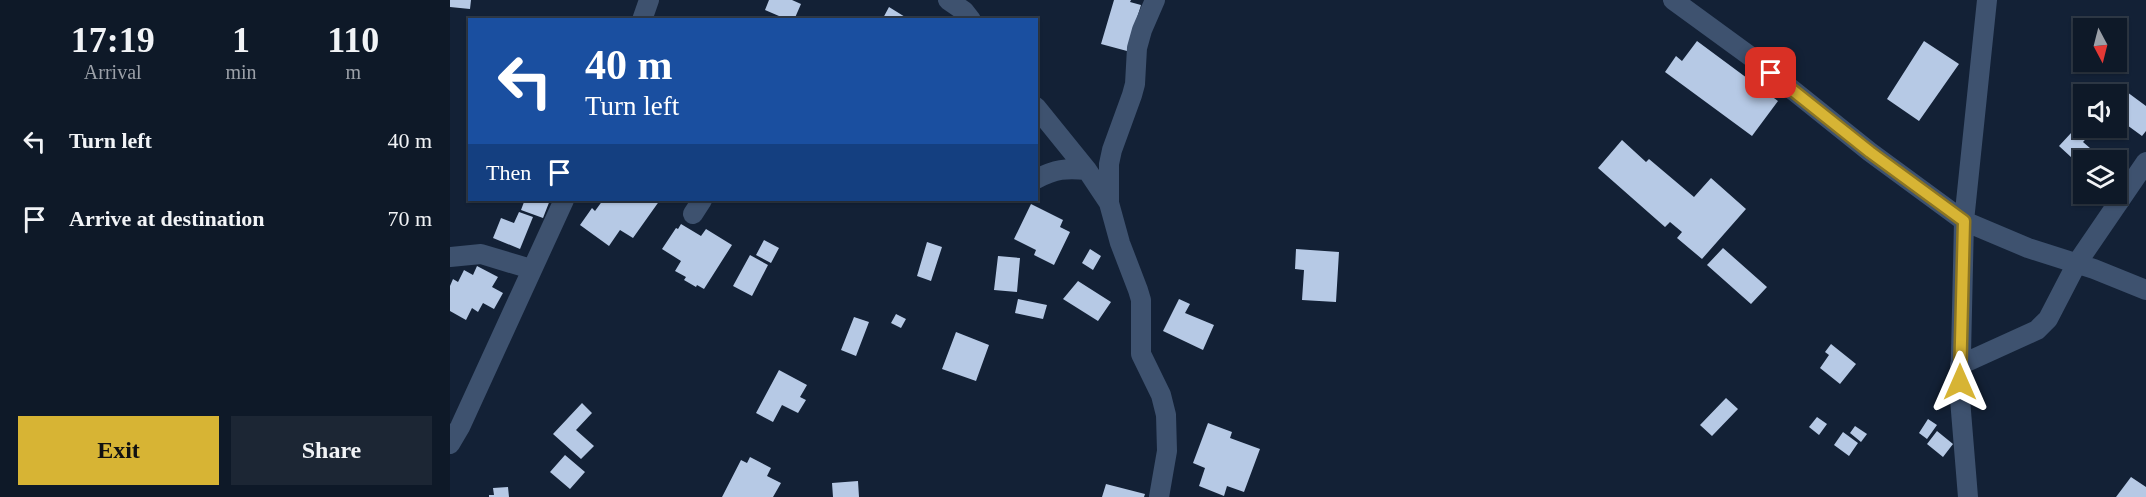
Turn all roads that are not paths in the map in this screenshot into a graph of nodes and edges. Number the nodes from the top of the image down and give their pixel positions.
1 (649, 0) edge
2 (948, 0) edge
3 (1155, 0) edge
4 (1673, 0) edge
5 (1987, 0) edge
6 (643, 18) edge
7 (970, 18) edge
8 (1038, 109) edge
9 (2146, 162) edge
10 (1087, 170) junction
11 (1038, 178) edge
12 (564, 201) edge
13 (1109, 203) junction
14 (1964, 221) junction
15 (450, 257) edge
16 (2077, 263) junction
17 (531, 269) junction
18 (2146, 291) edge
19 (1960, 365) junction
20 (450, 444) edge
21 (1159, 497) edge
22 (1968, 497) edge

1 - 6 street
2 - 7 street
3 - 13 street
4 - 14 street
5 - 14 street
8 - 10 street
9 - 16 street
10 - 11 street
10 - 13 street
12 - 17 street
13 - 21 street
14 - 16 street
14 - 19 street
15 - 17 street
16 - 18 street
16 - 19 street
17 - 20 street
19 - 22 street

